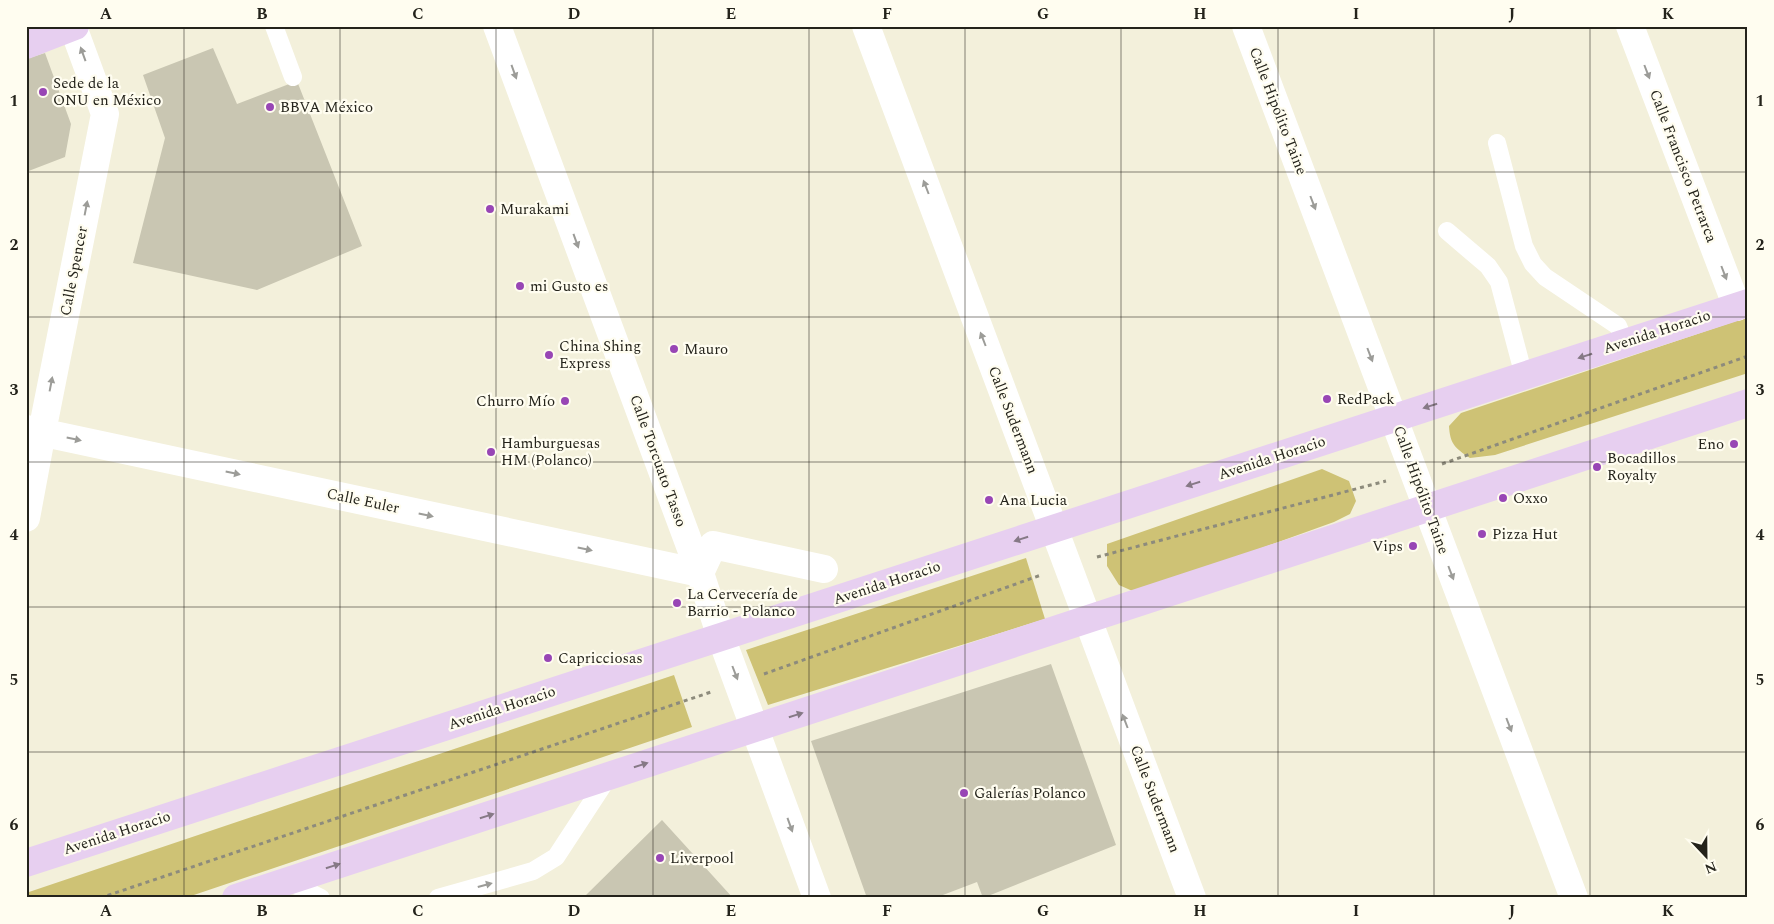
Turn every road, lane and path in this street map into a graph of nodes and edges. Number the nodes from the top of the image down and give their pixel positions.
1 (274, 26) edge
2 (497, 26) edge
3 (866, 26) edge
4 (1246, 26) edge
5 (1630, 26) edge
6 (74, 27) edge
7 (26, 45) edge
8 (294, 77) dead end
9 (1498, 143) dead end
10 (1447, 231) dead end
11 (1742, 305) edge
12 (1625, 343) junction
13 (1748, 356) edge
14 (1524, 376) junction
15 (1748, 403) edge
16 (1394, 418) junction
17 (34, 430) edge
18 (1414, 473) junction
19 (1427, 508) junction
20 (26, 518) edge
21 (1054, 529) junction
22 (1067, 565) junction
23 (824, 569) dead end
24 (700, 573) junction
25 (1087, 619) junction
26 (721, 637) junction
27 (739, 683) junction
28 (754, 728) junction
29 (609, 776) junction
30 (26, 862) edge
31 (287, 881) junction
32 (100, 898) edge
33 (236, 898) edge
34 (321, 898) edge
35 (438, 898) edge
36 (817, 898) edge
37 (1192, 898) edge
38 (1574, 898) edge

1 - 8 lane
2 -> 24 street, Calle Torcuato Tasso
21 -> 3 street, Calle Sudermann
4 -> 16 street, Calle Hipólito Taine
5 -> 11 street, Calle Francisco Petrarca
6 - 7 street
17 -> 6 street, Calle Spencer
9 - 12 lane
10 - 14 lane
11 - 12 street, Avenida Horacio
12 -> 14 street, Avenida Horacio
13 - 18 path
14 -> 16 street, Avenida Horacio
15 - 19 street
16 - 18 street, Calle Hipólito Taine
16 -> 21 street, Avenida Horacio
17 - 20 street, Calle Spencer
17 -> 24 street, Calle Euler
18 - 19 street, Calle Hipólito Taine
18 - 22 path
19 - 25 street
19 -> 38 street, Calle Hipólito Taine
21 - 22 street, Calle Sudermann
21 -> 26 street, Avenida Horacio
22 - 25 street, Calle Sudermann
22 - 27 path
23 - 24 street
24 - 26 street, Calle Torcuato Tasso
28 -> 25 street
37 -> 25 street, Calle Sudermann
26 -> 27 street, Calle Torcuato Tasso
26 - 30 street, Avenida Horacio
27 - 28 street, Calle Torcuato Tasso
27 - 32 path
29 -> 28 street
28 -> 36 street, Calle Torcuato Tasso
31 -> 29 street
35 -> 29 lane
31 - 33 street
31 - 34 lane

